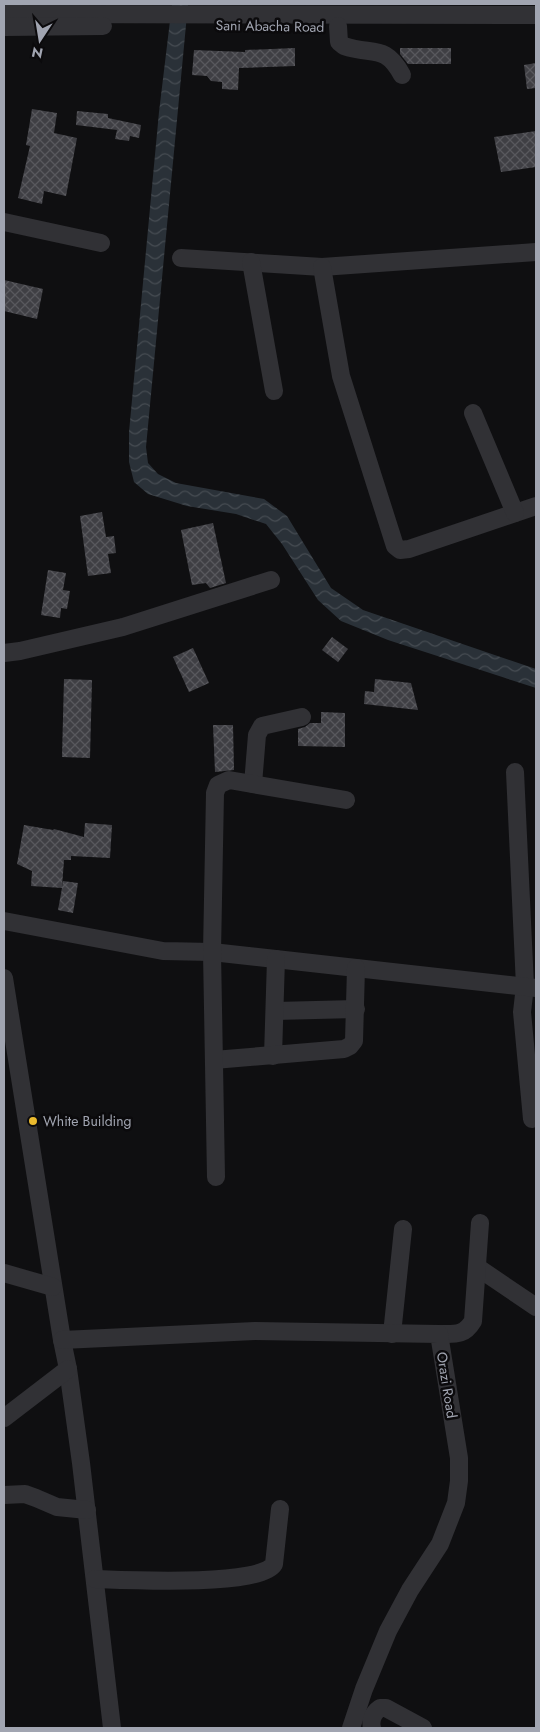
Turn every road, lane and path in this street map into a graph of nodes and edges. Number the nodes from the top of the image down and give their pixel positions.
1 (4, 14) edge
2 (536, 15) edge
3 (150, 19) junction
4 (199, 19) junction
5 (338, 26) junction
6 (4, 27) edge
7 (536, 27) edge
8 (402, 75) dead end
9 (4, 222) edge
10 (101, 243) dead end
11 (536, 252) edge
12 (181, 258) dead end
13 (251, 262) junction
14 (322, 266) junction
15 (274, 391) dead end
16 (473, 413) dead end
17 (536, 506) edge
18 (515, 513) junction
19 (271, 580) dead end
20 (4, 653) edge
21 (302, 717) dead end
22 (515, 772) dead end
23 (253, 784) junction
24 (346, 800) dead end
25 (4, 922) edge
26 (212, 952) junction
27 (276, 959) junction
28 (356, 968) junction
29 (4, 978) edge
30 (531, 987) edge
31 (356, 1009) junction
32 (275, 1011) junction
33 (273, 1056) junction
34 (214, 1060) junction
35 (532, 1119) dead end
36 (216, 1177) dead end
37 (480, 1223) dead end
38 (403, 1229) dead end
39 (477, 1267) junction
40 (4, 1273) edge
41 (53, 1287) junction
42 (536, 1307) edge
43 (392, 1334) junction
44 (439, 1334) junction
45 (62, 1340) junction
46 (68, 1369) junction
47 (4, 1418) edge
48 (4, 1495) edge
49 (87, 1510) junction
50 (280, 1510) dead end
51 (95, 1579) junction
52 (112, 1728) edge
53 (351, 1728) edge
54 (372, 1728) edge
55 (422, 1728) edge

1 - 3 street, Sani Abacha Road
2 - 4 street, Sani Abacha Road
3 - 4 street, Sani Abacha Road
3 - 6 street, Sani Abacha Road
4 - 5 street, Sani Abacha Road
5 - 7 street, Sani Abacha Road
5 - 8 street
9 - 10 street
11 - 14 street
12 - 13 street
13 - 14 street
13 - 15 street
14 - 18 street
16 - 18 street
17 - 18 street
19 - 20 street
21 - 23 street
22 - 30 street
23 - 24 street
23 - 26 street
25 - 26 street
26 - 27 street
26 - 34 street
27 - 28 street
27 - 32 street
28 - 30 street
28 - 31 street
29 - 41 street
30 - 35 street
31 - 32 street
31 - 33 street
32 - 33 street
33 - 34 street
34 - 36 street
37 - 39 street
38 - 43 street
39 - 42 street
39 - 44 street
40 - 41 street
41 - 45 street
43 - 44 street, Orazi Road
43 - 45 street, Orazi Road
44 - 53 street, Orazi Road
45 - 46 street
46 - 47 street
46 - 49 street
48 - 49 street
49 - 51 street
50 - 51 street
51 - 52 street
54 - 55 street

